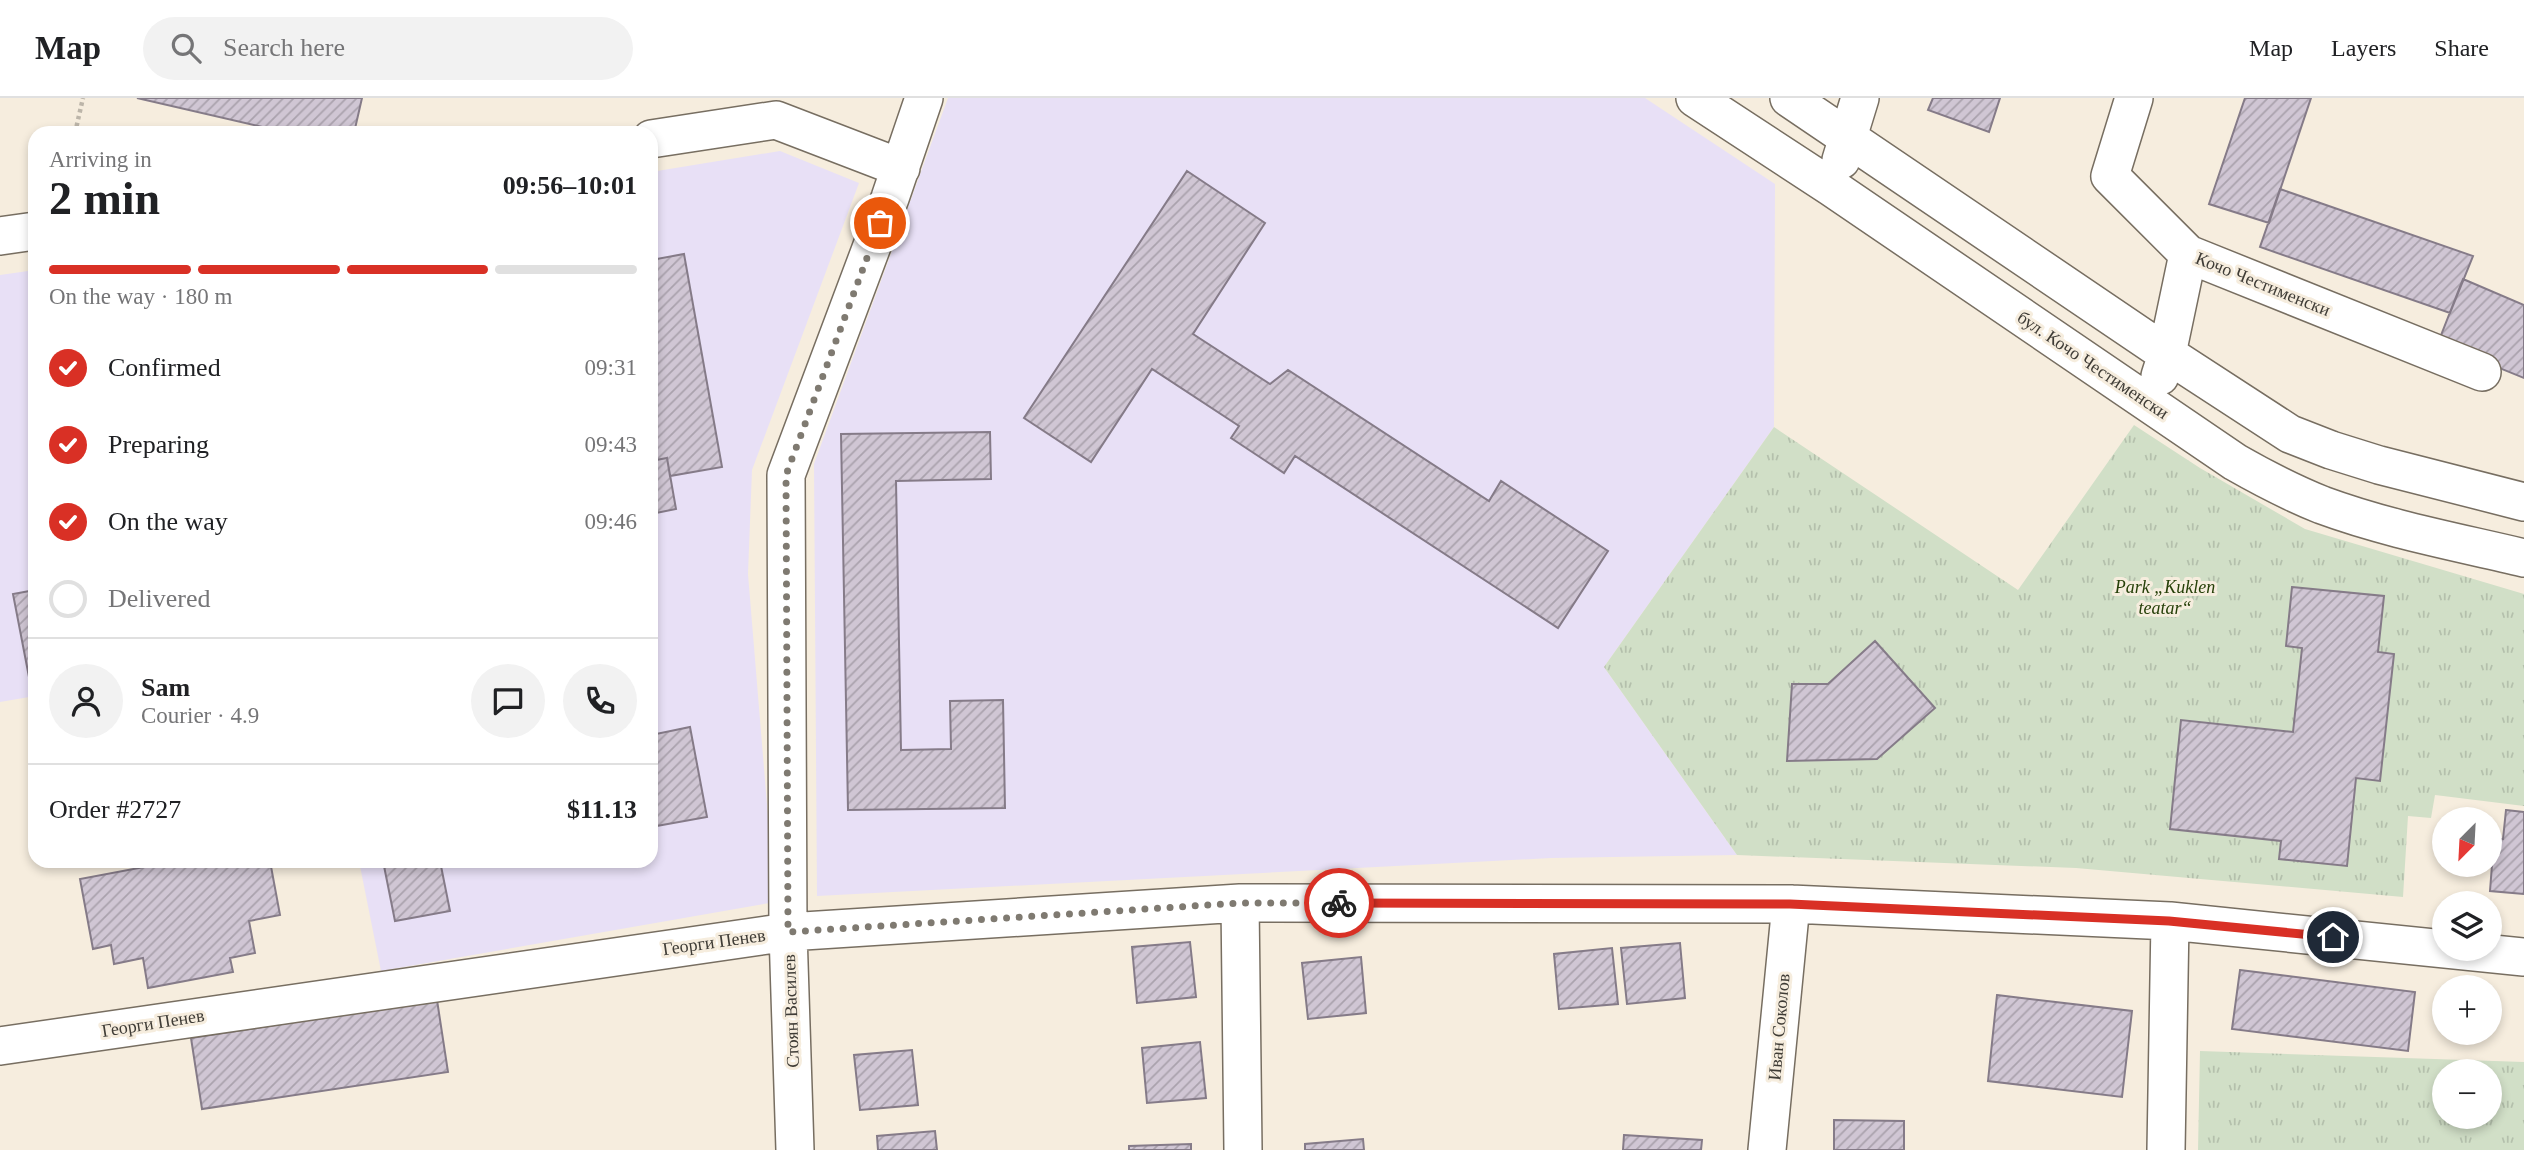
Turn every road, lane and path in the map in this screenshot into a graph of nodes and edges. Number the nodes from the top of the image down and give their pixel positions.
1 (83, 98) edge
2 (924, 98) edge
3 (1695, 98) edge
4 (1789, 98) edge
5 (1860, 98) edge
6 (2134, 98) edge
7 (77, 126) edge
8 (1849, 137) junction
9 (658, 138) edge
10 (901, 169) junction
11 (859, 183) dead end
12 (1831, 187) junction
13 (28, 232) edge
14 (0, 236) edge
15 (2188, 254) junction
16 (2167, 355) junction
17 (2482, 372) dead end
18 (2151, 404) junction
19 (2524, 502) edge
20 (2524, 558) edge
21 (1240, 903) junction
22 (1790, 904) junction
23 (2169, 921) junction
24 (788, 932) junction
25 (2524, 957) edge
26 (0, 1046) edge
27 (795, 1150) edge
28 (1243, 1150) edge
29 (1767, 1150) edge
30 (2166, 1150) edge

1 - 7 path
2 - 10 street, Стоян Василев
3 - 12 street, бул. Кочо Честименски
4 - 8 street
5 - 8 street
6 - 15 street
8 - 12 street
8 - 16 street
9 - 10 street
10 - 11 street
10 - 24 street, Стоян Василев
12 - 18 street, бул. Кочо Честименски
13 - 14 street
15 - 16 street, Кочо Честименски
15 - 17 street, Кочо Честименски
16 - 18 street, Кочо Честименски
16 - 19 street
18 - 20 street, бул. Кочо Честименски
21 - 22 street, Георги Пенев
21 - 24 street, Георги Пенев
21 - 28 street
22 - 23 street, Георги Пенев
22 - 29 street, Иван Соколов
23 - 25 street, Георги Пенев
23 - 30 street
24 - 26 street, Георги Пенев
24 - 27 street, Стоян Василев

